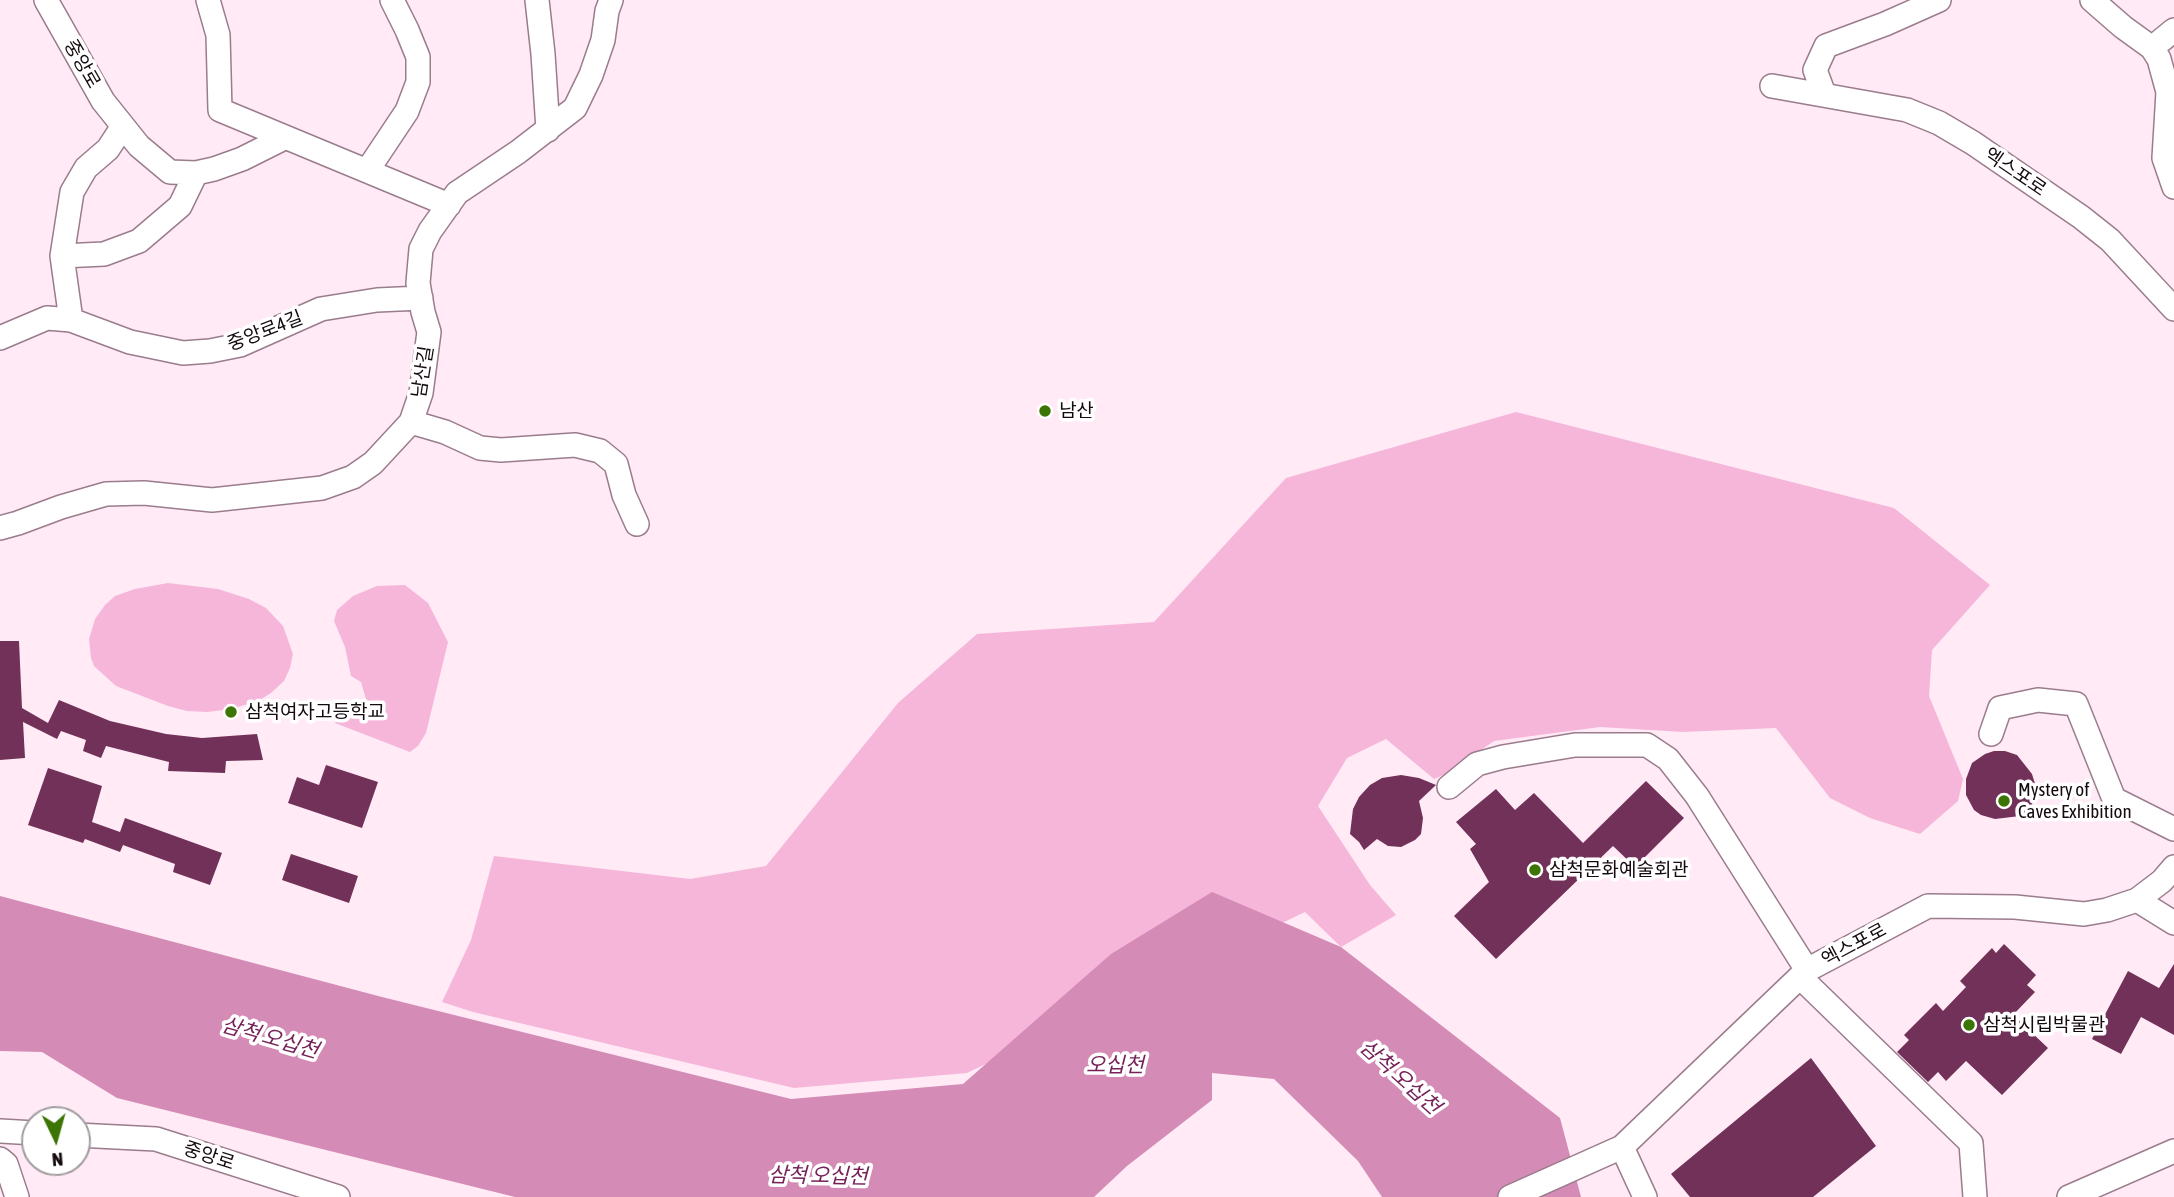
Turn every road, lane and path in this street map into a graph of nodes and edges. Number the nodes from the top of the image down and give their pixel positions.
1 (46, 0) edge
2 (208, 0) edge
3 (392, 0) edge
4 (537, 0) edge
5 (611, 0) edge
6 (1939, 0) edge
7 (2092, 0) edge
8 (2174, 30) edge
9 (2152, 48) junction
10 (1772, 86) dead end
11 (1824, 94) junction
12 (123, 126) junction
13 (548, 130) junction
14 (284, 138) junction
15 (367, 171) junction
16 (196, 173) junction
17 (2174, 187) edge
18 (449, 205) junction
19 (62, 256) junction
20 (421, 298) junction
21 (2174, 309) edge
22 (71, 320) junction
23 (0, 338) edge
24 (411, 422) junction
25 (637, 524) dead end
26 (0, 527) edge
27 (1991, 734) dead end
28 (1449, 787) dead end
29 (2174, 829) edge
30 (2174, 867) edge
31 (2137, 900) junction
32 (2174, 923) edge
33 (1804, 973) junction
34 (0, 1131) edge
35 (21, 1132) edge
36 (91, 1136) edge
37 (1622, 1147) junction
38 (2174, 1151) edge
39 (0, 1159) edge
40 (17, 1197) edge
41 (338, 1197) edge
42 (1510, 1197) edge
43 (1645, 1197) edge
44 (1975, 1197) edge
45 (2068, 1197) edge

1 - 12 street, 중앙로
2 - 14 street
3 - 15 street
4 - 13 street
5 - 13 street, 남산길
6 - 11 street
7 - 9 street
8 - 9 street
9 - 17 street
10 - 11 street, 엑스포로
11 - 21 street, 엑스포로
12 - 16 street
12 - 19 street
13 - 18 street, 남산길
14 - 15 street
14 - 16 street
15 - 18 street
16 - 19 street
18 - 20 street, 남산길
19 - 22 street
20 - 22 street, 중앙로4길
20 - 24 street, 남산길
22 - 23 street, 중앙로4길
24 - 25 street
24 - 26 street, 남산길
27 - 29 street
28 - 33 street
30 - 31 street, 엑스포로
31 - 32 street
31 - 33 street, 엑스포로
33 - 37 street, 엑스포로
33 - 44 street
34 - 35 street
36 - 41 street, 중앙로
37 - 42 street, 엑스포로
37 - 43 street
38 - 45 street
39 - 40 street

